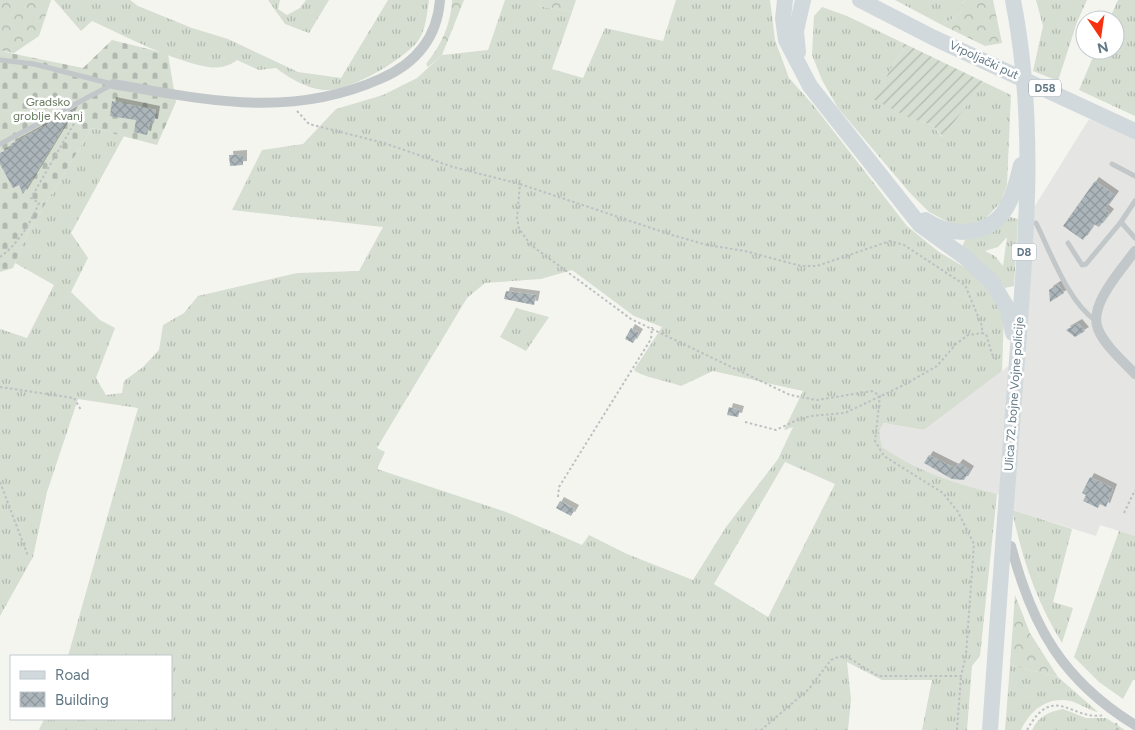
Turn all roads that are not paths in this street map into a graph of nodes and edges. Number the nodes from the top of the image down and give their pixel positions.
1 (440, 0) edge
2 (785, 0) edge
3 (802, 0) edge
4 (812, 0) edge
5 (860, 0) edge
6 (1015, 3) edge
7 (797, 21) junction
8 (0, 60) edge
9 (803, 72) junction
10 (113, 84) junction
11 (1135, 131) edge
12 (0, 144) edge
13 (1027, 146) junction
14 (1112, 164) dead end
15 (1135, 176) edge
16 (1135, 202) edge
17 (908, 210) junction
18 (1120, 222) junction
19 (1036, 223) dead end
20 (1135, 238) edge
21 (1068, 243) dead end
22 (1135, 251) edge
23 (1096, 321) junction
24 (1017, 357) junction
25 (1135, 374) edge
26 (1011, 546) dead end
27 (1135, 724) edge
28 (990, 730) edge

1 - 10 street
2 - 9 main road
3 - 7 main road
4 - 7 main road
5 - 11 main road, Vrpoljački put / D58
6 - 13 main road, Ulica 72. bojne Vojne policije / D8
7 - 9 main road
8 - 10 lane
9 - 17 main road
10 - 12 lane
13 - 17 main road
13 - 24 main road, Ulica 72. bojne Vojne policije / D8
14 - 15 lane
16 - 18 lane
17 - 24 main road
18 - 20 lane
18 - 21 lane
19 - 23 lane
22 - 23 street
23 - 25 street
24 - 28 main road, Ulica 72. bojne Vojne policije / D8
26 - 27 street

